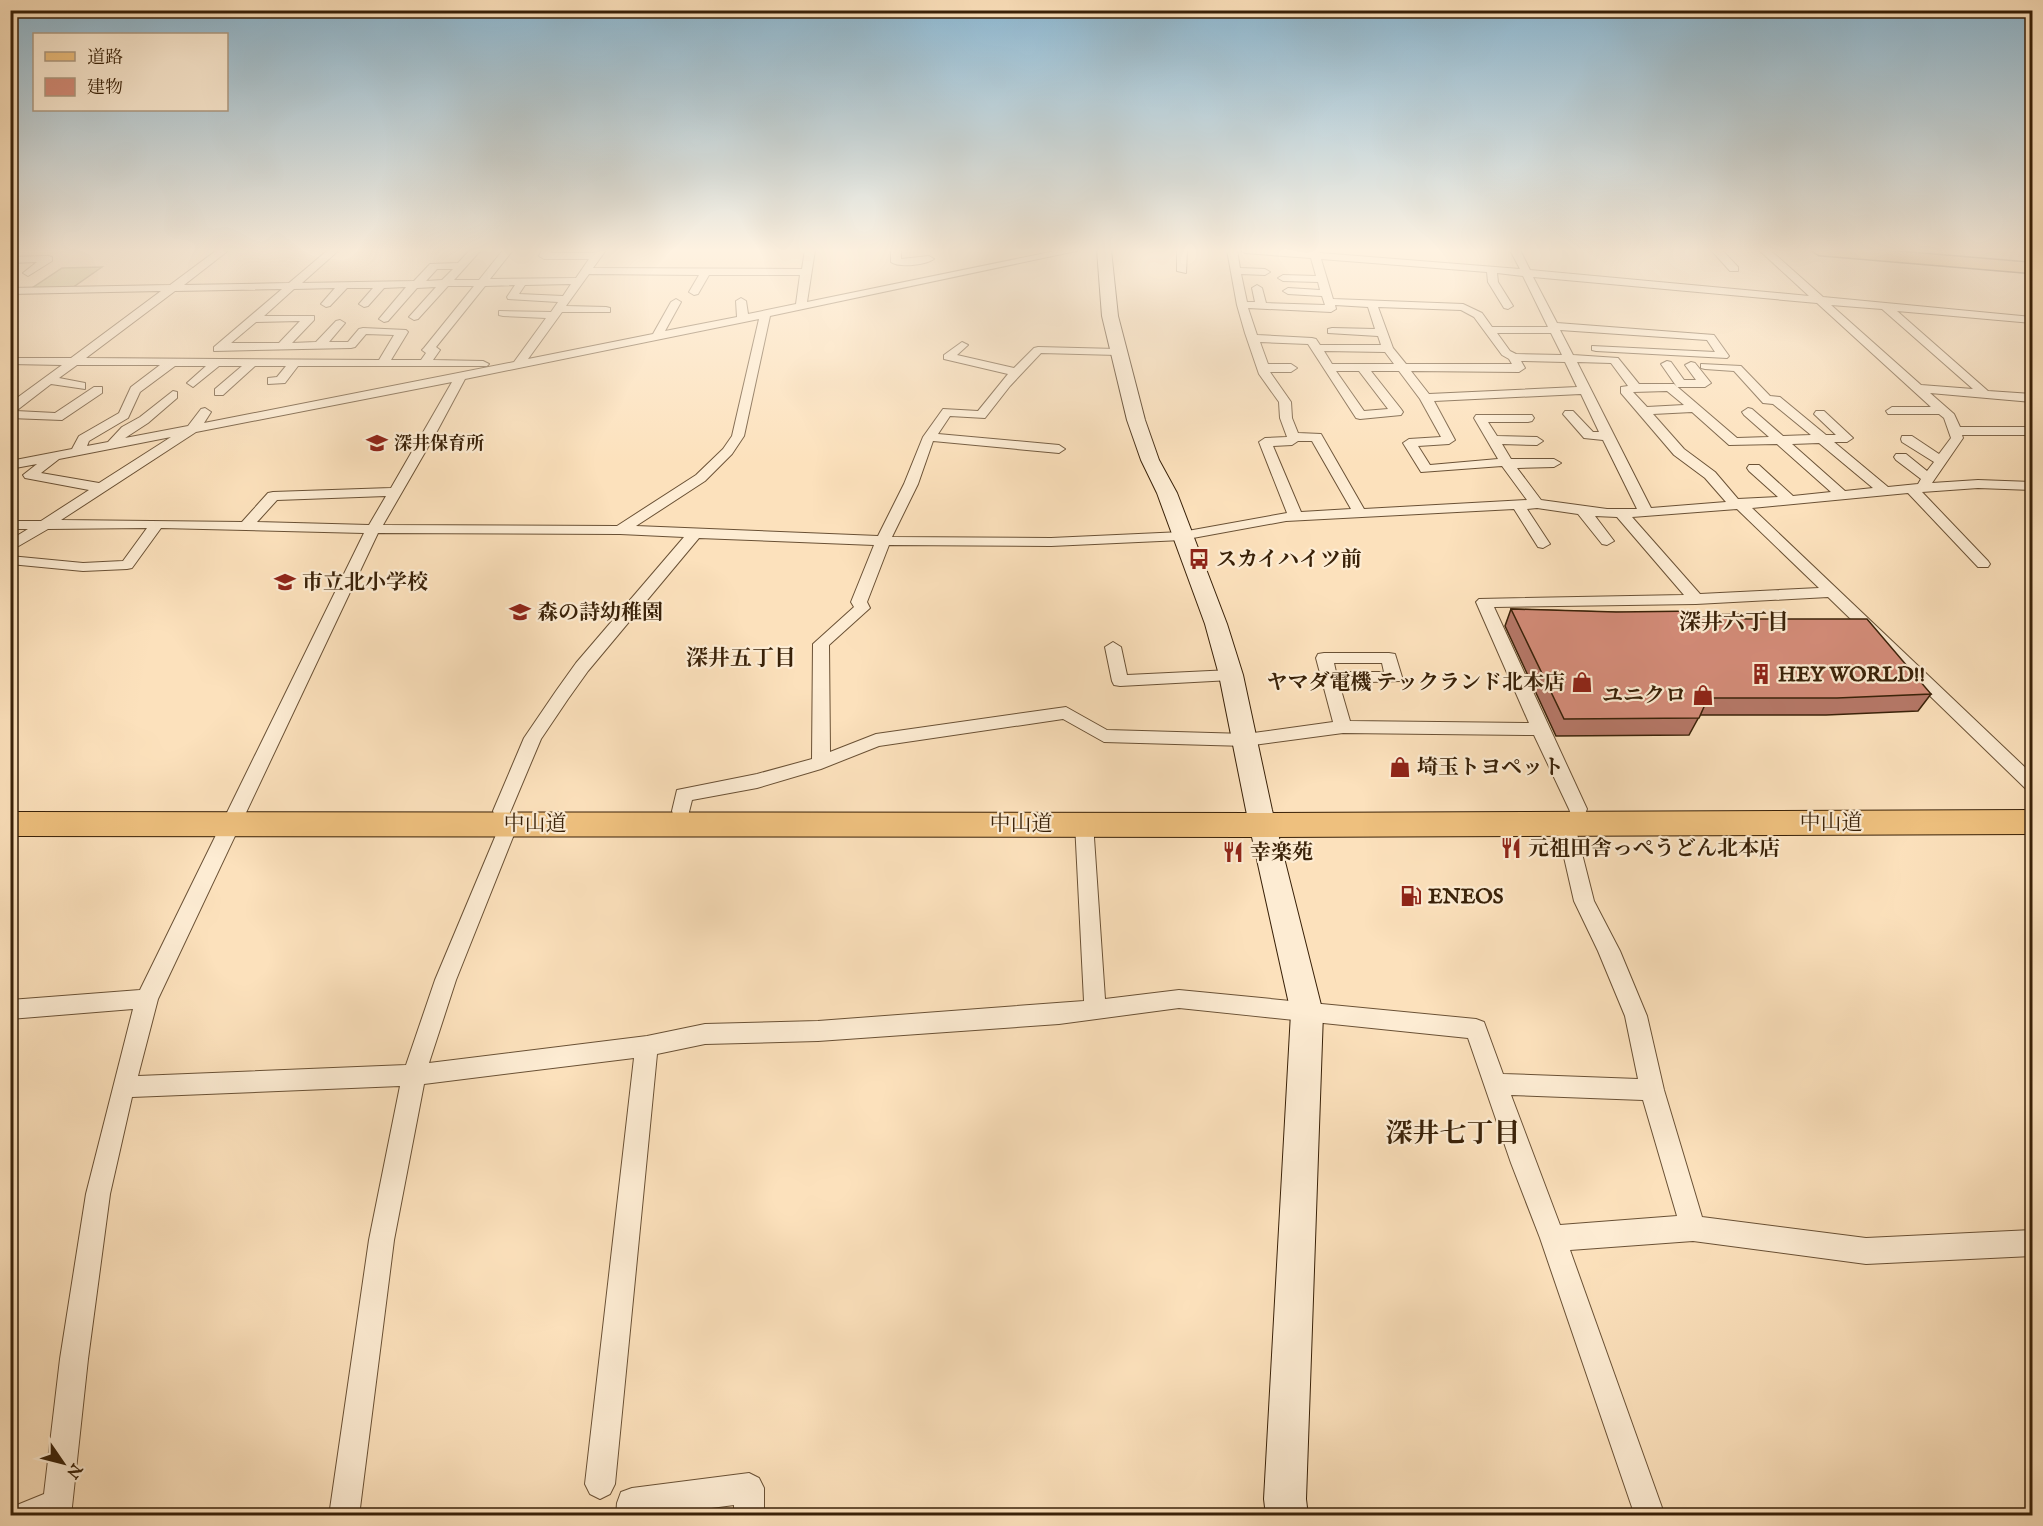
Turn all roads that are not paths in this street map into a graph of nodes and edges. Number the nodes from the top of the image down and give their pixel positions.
1 (128, 321) edge
2 (250, 321) edge
3 (306, 321) edge
4 (451, 321) edge
5 (551, 321) edge
6 (665, 321) edge
7 (736, 321) edge
8 (764, 321) edge
9 (1111, 321) edge
10 (1247, 321) edge
11 (1330, 321) edge
12 (1378, 321) edge
13 (1483, 321) edge
14 (1551, 321) edge
15 (1843, 321) edge
16 (1902, 321) edge
17 (340, 323) dead end
18 (1351, 323) dead end
19 (1554, 328) junction
20 (1489, 330) junction
21 (1332, 331) junction
22 (1382, 333) junction
23 (657, 336) junction
24 (1255, 344) junction
25 (324, 345) junction
26 (962, 345) dead end
27 (222, 346) junction
28 (282, 346) junction
29 (1318, 348) junction
30 (1388, 349) junction
31 (1278, 350) dead end
32 (1117, 352) junction
33 (1564, 352) junction
34 (27, 360) junction
35 (77, 360) junction
36 (1614, 360) junction
37 (10, 361) edge
38 (203, 361) junction
39 (172, 362) junction
40 (218, 362) junction
41 (253, 362) junction
42 (295, 362) junction
43 (316, 362) junction
44 (382, 363) junction
45 (425, 363) junction
46 (1667, 364) junction
47 (518, 365) junction
48 (1691, 365) junction
49 (1328, 367) junction
50 (1362, 367) junction
51 (1263, 368) junction
52 (1290, 368) dead end
53 (1401, 368) junction
54 (10, 372) edge
55 (1017, 372) junction
56 (1522, 375) junction
57 (460, 377) junction
58 (49, 380) junction
59 (272, 381) dead end
60 (193, 383) dead end
61 (81, 386) dead end
62 (1636, 388) junction
63 (1917, 388) junction
64 (98, 390) dead end
65 (1584, 390) junction
66 (219, 392) dead end
67 (1983, 392) junction
68 (172, 395) dead end
69 (1426, 398) junction
70 (2032, 398) edge
71 (1696, 408) junction
72 (10, 409) edge
73 (1942, 410) junction
74 (1643, 411) junction
75 (1892, 411) dead end
76 (205, 412) dead end
77 (1748, 412) dead end
78 (10, 414) edge
79 (1569, 414) dead end
80 (1820, 414) dead end
81 (1528, 418) dead end
82 (194, 428) junction
83 (1398, 430) dead end
84 (1955, 430) junction
85 (2032, 431) edge
86 (929, 437) junction
87 (1293, 437) junction
88 (1607, 437) junction
89 (1822, 439) junction
90 (1492, 440) junction
91 (1782, 440) junction
92 (1907, 440) dead end
93 (1537, 441) dead end
94 (1409, 443) junction
95 (112, 445) junction
96 (35, 447) dead end
97 (1059, 449) dead end
98 (77, 452) junction
99 (54, 456) junction
100 (1900, 457) dead end
101 (1940, 460) junction
102 (1506, 462) junction
103 (1554, 463) dead end
104 (15, 464) edge
105 (1754, 468) dead end
106 (1920, 485) junction
107 (2032, 486) edge
108 (103, 488) junction
109 (394, 492) junction
110 (1886, 492) junction
111 (1843, 496) junction
112 (1789, 499) junction
113 (1737, 503) junction
114 (1537, 504) junction
115 (1518, 505) junction
116 (1583, 510) junction
117 (1360, 513) junction
118 (1621, 513) junction
119 (1646, 513) junction
120 (1296, 517) junction
121 (157, 524) junction
122 (10, 525) edge
123 (46, 525) junction
124 (246, 526) junction
125 (373, 529) junction
126 (620, 530) junction
127 (694, 533) junction
128 (1182, 536) junction
129 (1607, 541) dead end
130 (883, 542) junction
131 (1543, 544) dead end
132 (10, 547) edge
133 (10, 560) edge
134 (1983, 564) dead end
135 (1831, 592) junction
136 (1696, 599) junction
137 (1113, 646) dead end
138 (1232, 675) junction
139 (1330, 678) dead end
140 (1343, 727) junction
141 (1541, 729) junction
142 (1246, 740) junction
143 (821, 763) junction
144 (2032, 784) edge
145 (10, 809) edge
146 (2032, 809) edge
147 (681, 811) junction
148 (1571, 816) junction
149 (506, 817) junction
150 (232, 818) junction
151 (1261, 818) junction
152 (2032, 822) edge
153 (10, 824) edge
154 (1084, 824) junction
155 (147, 999) junction
156 (10, 1010) edge
157 (1095, 1010) junction
158 (1307, 1013) junction
159 (647, 1046) junction
160 (414, 1075) junction
161 (1496, 1084) junction
162 (123, 1087) junction
163 (1652, 1090) junction
164 (1693, 1228) junction
165 (1553, 1238) junction
166 (2032, 1243) edge
167 (600, 1484) dead end
168 (57, 1509) edge
169 (28, 1515) edge
170 (344, 1515) edge
171 (631, 1515) edge
172 (749, 1515) edge
173 (1287, 1515) edge
174 (1650, 1515) edge

1 - 35 street
2 - 27 street
3 - 28 street
4 - 45 street
5 - 47 street
6 - 23 street
7 - 23 street
8 - 126 street
9 - 32 street
10 - 24 street
11 - 21 street
12 - 22 street
13 - 20 street
14 - 19 street
15 - 63 street
16 - 67 street
17 - 25 street
18 - 21 street
19 - 20 street
19 - 33 street
19 - 33 street
20 - 56 street
21 - 22 street
22 - 30 street
23 - 47 street
24 - 29 street
24 - 31 street
24 - 51 street
25 - 28 street
25 - 43 street
25 - 44 street
26 - 55 street
27 - 28 street
27 - 38 street
29 - 30 street
29 - 49 street
30 - 53 street
32 - 55 street
32 - 128 street
33 - 36 street
33 - 56 street
33 - 65 street
34 - 35 street
34 - 37 street
34 - 54 street
35 - 39 street
35 - 58 street
36 - 46 street
36 - 62 street
38 - 39 street
38 - 40 street
39 - 98 street
40 - 41 street
40 - 60 street
41 - 42 street
41 - 66 street
42 - 43 street
42 - 59 street
43 - 44 street
44 - 45 street
45 - 47 street
46 - 48 street
46 - 48 street
47 - 57 street
48 - 89 street
49 - 50 street
49 - 50 street
50 - 53 street
51 - 52 street
51 - 87 street
53 - 56 street
53 - 69 street
55 - 86 street
56 - 65 street
56 - 69 street
57 - 82 street
57 - 109 street
58 - 61 street
58 - 72 street
62 - 71 street
62 - 74 street
63 - 67 street
63 - 73 street
64 - 78 street
65 - 88 street
67 - 70 street
68 - 95 street
69 - 94 street
71 - 74 street
71 - 91 street
73 - 75 street
73 - 84 street
74 - 113 street
76 - 82 street
77 - 91 street
79 - 88 street
80 - 89 street
81 - 90 street
82 - 95 street
82 - 108 street
83 - 94 street
84 - 85 street
84 - 101 street
86 - 97 street
86 - 130 street
87 - 117 street
87 - 120 street
88 - 119 street
89 - 91 street
89 - 110 street
90 - 93 street
90 - 102 street
91 - 111 street
92 - 101 street
94 - 102 street
95 - 98 street
96 - 104 street
98 - 99 street
99 - 104 street
99 - 108 street
100 - 106 street
101 - 106 street
102 - 103 street
102 - 114 street
105 - 112 street
106 - 107 street
106 - 110 street
106 - 134 street
108 - 123 street
109 - 124 street
109 - 125 street
110 - 111 street
111 - 112 street
112 - 113 street
113 - 119 street
113 - 135 street
114 - 115 street
114 - 116 street
115 - 117 street
115 - 131 street
116 - 118 street
116 - 129 street
117 - 120 street
118 - 119 street
118 - 136 street
120 - 128 street
121 - 123 street
121 - 124 street
121 - 133 street
122 - 123 street
123 - 132 street
124 - 125 street
125 - 126 street
125 - 150 street
126 - 127 street
127 - 130 street
127 - 149 street
128 - 130 street
128 - 138 street
130 - 143 street
135 - 136 street
135 - 144 street
136 - 141 street
137 - 138 street
138 - 142 street
139 - 140 street
140 - 141 street
140 - 142 street
141 - 148 street
142 - 143 street
142 - 151 street
143 - 147 street
145 - 150 highway, 中山道
146 - 148 highway, 中山道
147 - 149 highway, 中山道
147 - 151 highway, 中山道
148 - 151 highway, 中山道
148 - 152 highway, 中山道
148 - 163 street
149 - 150 highway, 中山道
149 - 154 highway, 中山道
149 - 160 street
150 - 153 highway, 中山道
150 - 155 street
151 - 154 highway, 中山道
151 - 158 street
154 - 157 street
155 - 156 street
155 - 162 street
157 - 158 street
157 - 159 street
158 - 161 street
158 - 173 street
159 - 160 street
159 - 167 street
160 - 162 street
160 - 170 street
161 - 163 street
161 - 165 street
162 - 168 street
163 - 164 street
164 - 165 street
164 - 166 street
165 - 174 street
168 - 169 street
171 - 172 street

